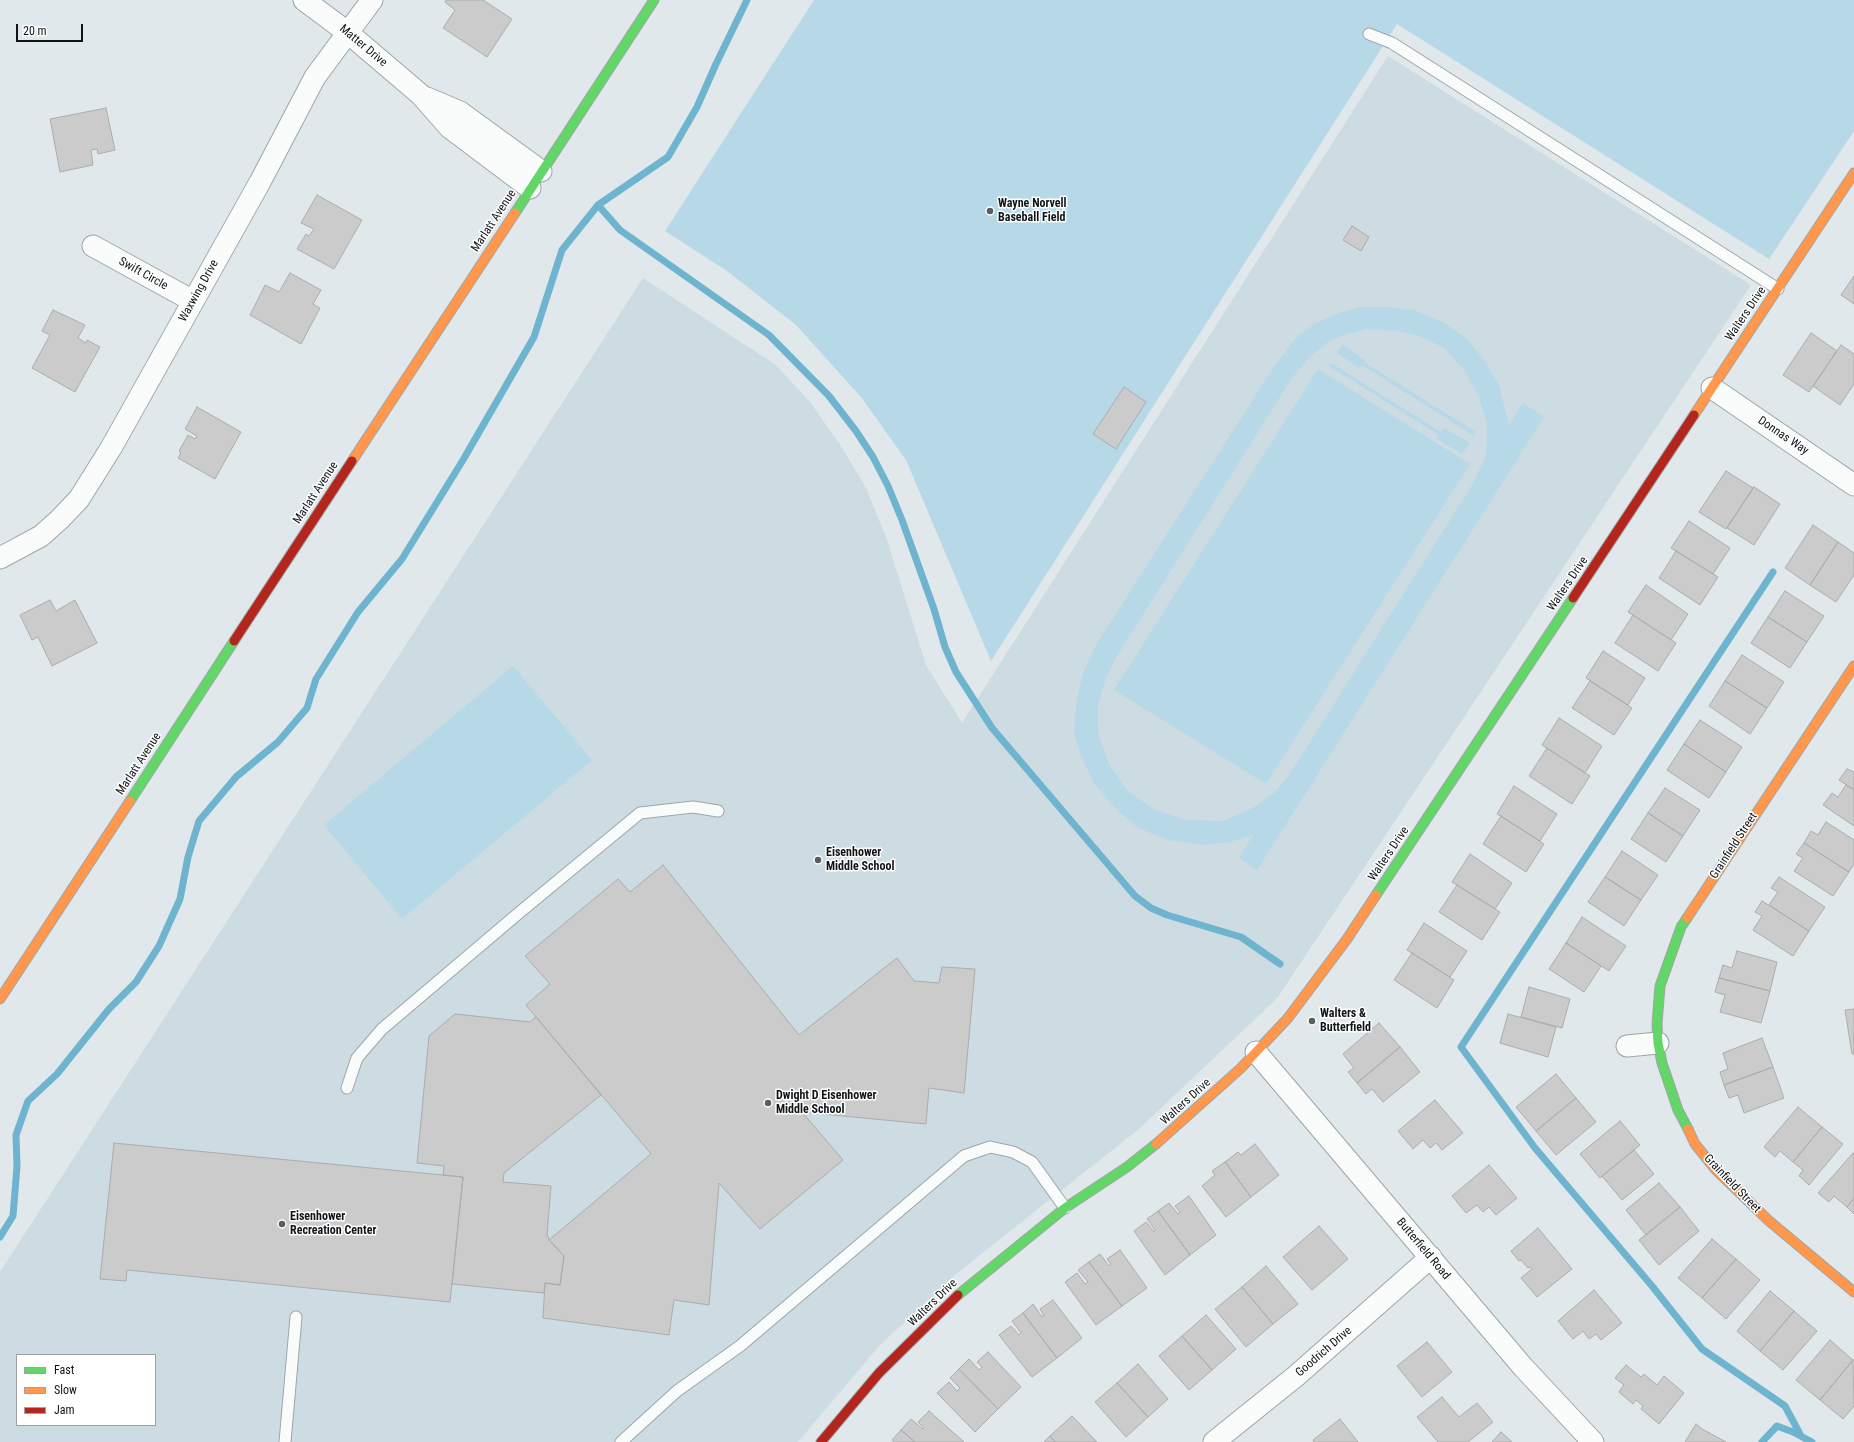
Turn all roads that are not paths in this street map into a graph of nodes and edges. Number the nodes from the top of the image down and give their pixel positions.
1 (304, 0) edge
2 (372, 0) edge
3 (654, 0) edge
4 (347, 32) junction
5 (1369, 34) dead end
6 (1854, 173) edge
7 (536, 180) junction
8 (93, 246) dead end
9 (1778, 289) junction
10 (193, 301) junction
11 (1712, 388) junction
12 (1854, 484) edge
13 (0, 558) edge
14 (1854, 666) edge
15 (718, 811) dead end
16 (0, 999) edge
17 (1658, 1043) junction
18 (1627, 1046) dead end
19 (1256, 1052) junction
20 (347, 1088) dead end
21 (1065, 1208) junction
22 (1430, 1257) junction
23 (1854, 1292) edge
24 (296, 1317) dead end
25 (285, 1442) edge
26 (621, 1442) edge
27 (821, 1442) edge
28 (1214, 1442) edge
29 (1594, 1442) edge

1 - 4 street, Matter Drive
2 - 4 street, Waxwing Drive
3 - 7 street, Marlatt Avenue
4 - 7 street, Matter Drive
4 - 10 street, Waxwing Drive
5 - 9 lane
6 - 9 street, Walters Drive
7 - 16 street, Marlatt Avenue
8 - 10 street, Swift Circle
9 - 11 street, Walters Drive
10 - 13 street, Waxwing Drive
11 - 12 street, Donnas Way
11 - 19 street, Walters Drive
14 - 17 street, Grainfield Street
15 - 20 lane
17 - 18 street
17 - 23 street, Grainfield Street
19 - 21 street, Walters Drive
19 - 22 street, Butterfield Road
21 - 26 lane
21 - 27 street, Walters Drive
22 - 28 street, Goodrich Drive
22 - 29 street, Butterfield Road
24 - 25 lane

